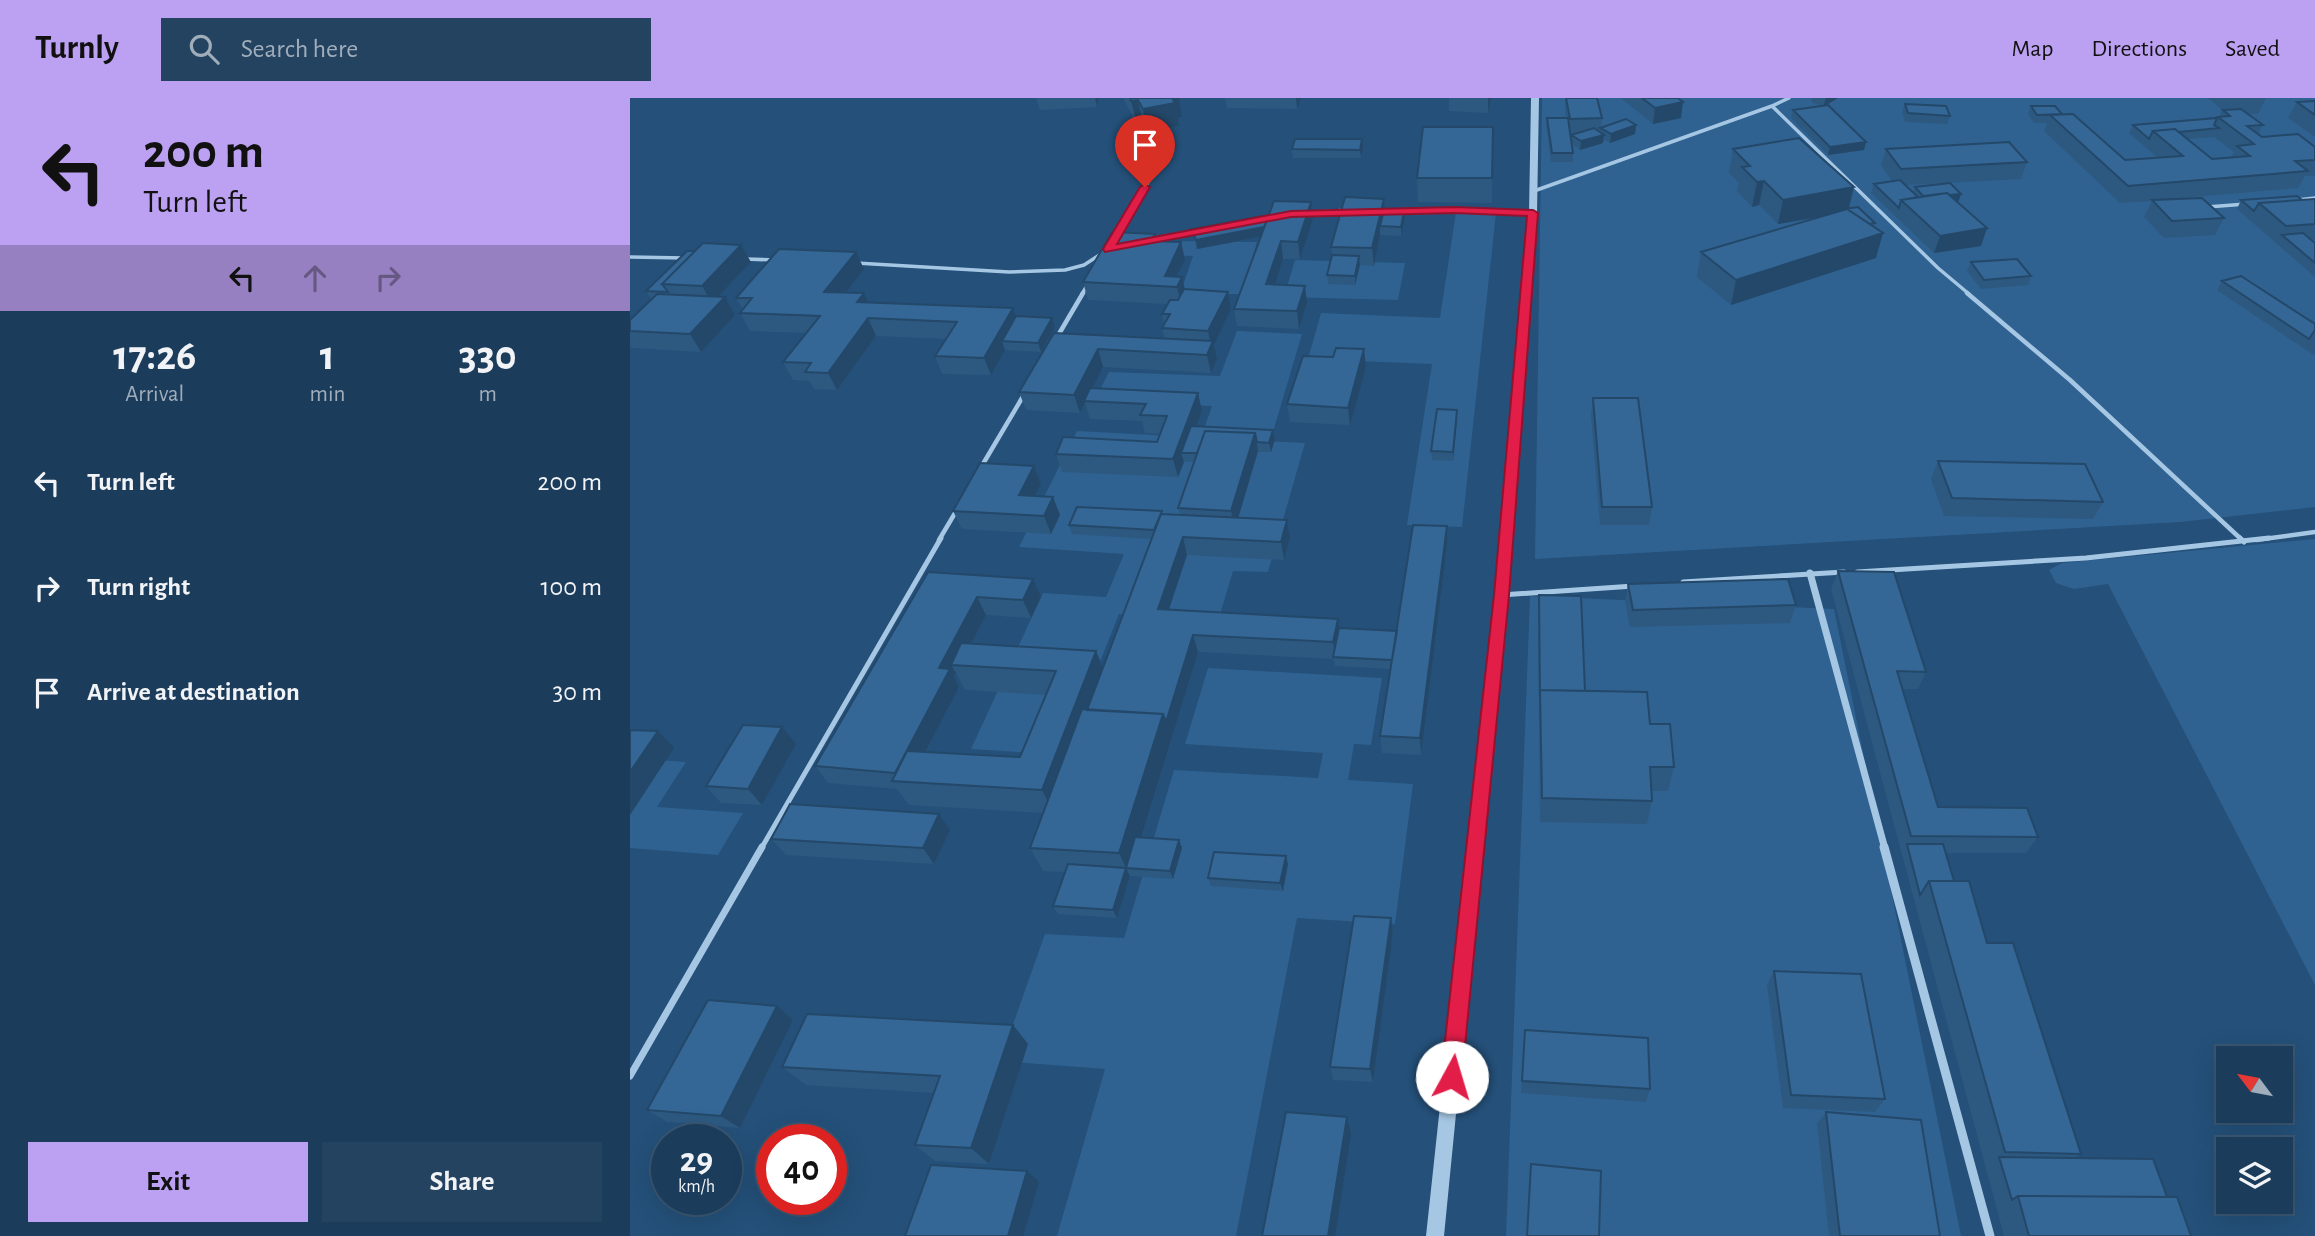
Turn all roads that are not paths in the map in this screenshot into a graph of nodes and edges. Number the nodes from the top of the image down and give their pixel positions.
1 (1535, 98) edge
2 (1789, 98) edge
3 (1772, 106) junction
4 (1170, 145) dead end
5 (1534, 191) junction
6 (2315, 198) edge
7 (2289, 200) edge
8 (2250, 204) edge
9 (2198, 208) edge
10 (1358, 210) edge
11 (1386, 210) edge
12 (1305, 213) edge
13 (1533, 213) junction
14 (1210, 228) edge
15 (1115, 238) edge
16 (1142, 242) edge
17 (630, 257) edge
18 (695, 258) edge
19 (733, 259) edge
20 (782, 261) edge
21 (1102, 261) edge
22 (844, 263) edge
23 (1095, 273) edge
24 (1053, 344) edge
25 (1026, 392) edge
26 (977, 475) edge
27 (963, 499) edge
28 (2315, 532) edge
29 (2244, 542) junction
30 (1810, 573) junction
31 (1676, 583) edge
32 (1636, 586) edge
33 (1502, 595) junction
34 (630, 1076) edge
35 (1435, 1236) edge
36 (1990, 1236) edge

1 - 5 street
2 - 3 lane
3 - 5 lane
3 - 29 lane
4 - 15 lane
5 - 13 street
6 - 7 lane
8 - 9 lane
10 - 12 lane
11 - 13 lane
13 - 33 street
14 - 16 lane
17 - 18 lane
19 - 20 lane
21 - 22 lane
23 - 24 lane
25 - 26 lane
27 - 34 lane
28 - 29 lane
29 - 30 lane
30 - 31 lane
30 - 36 street
32 - 33 lane
33 - 35 street

